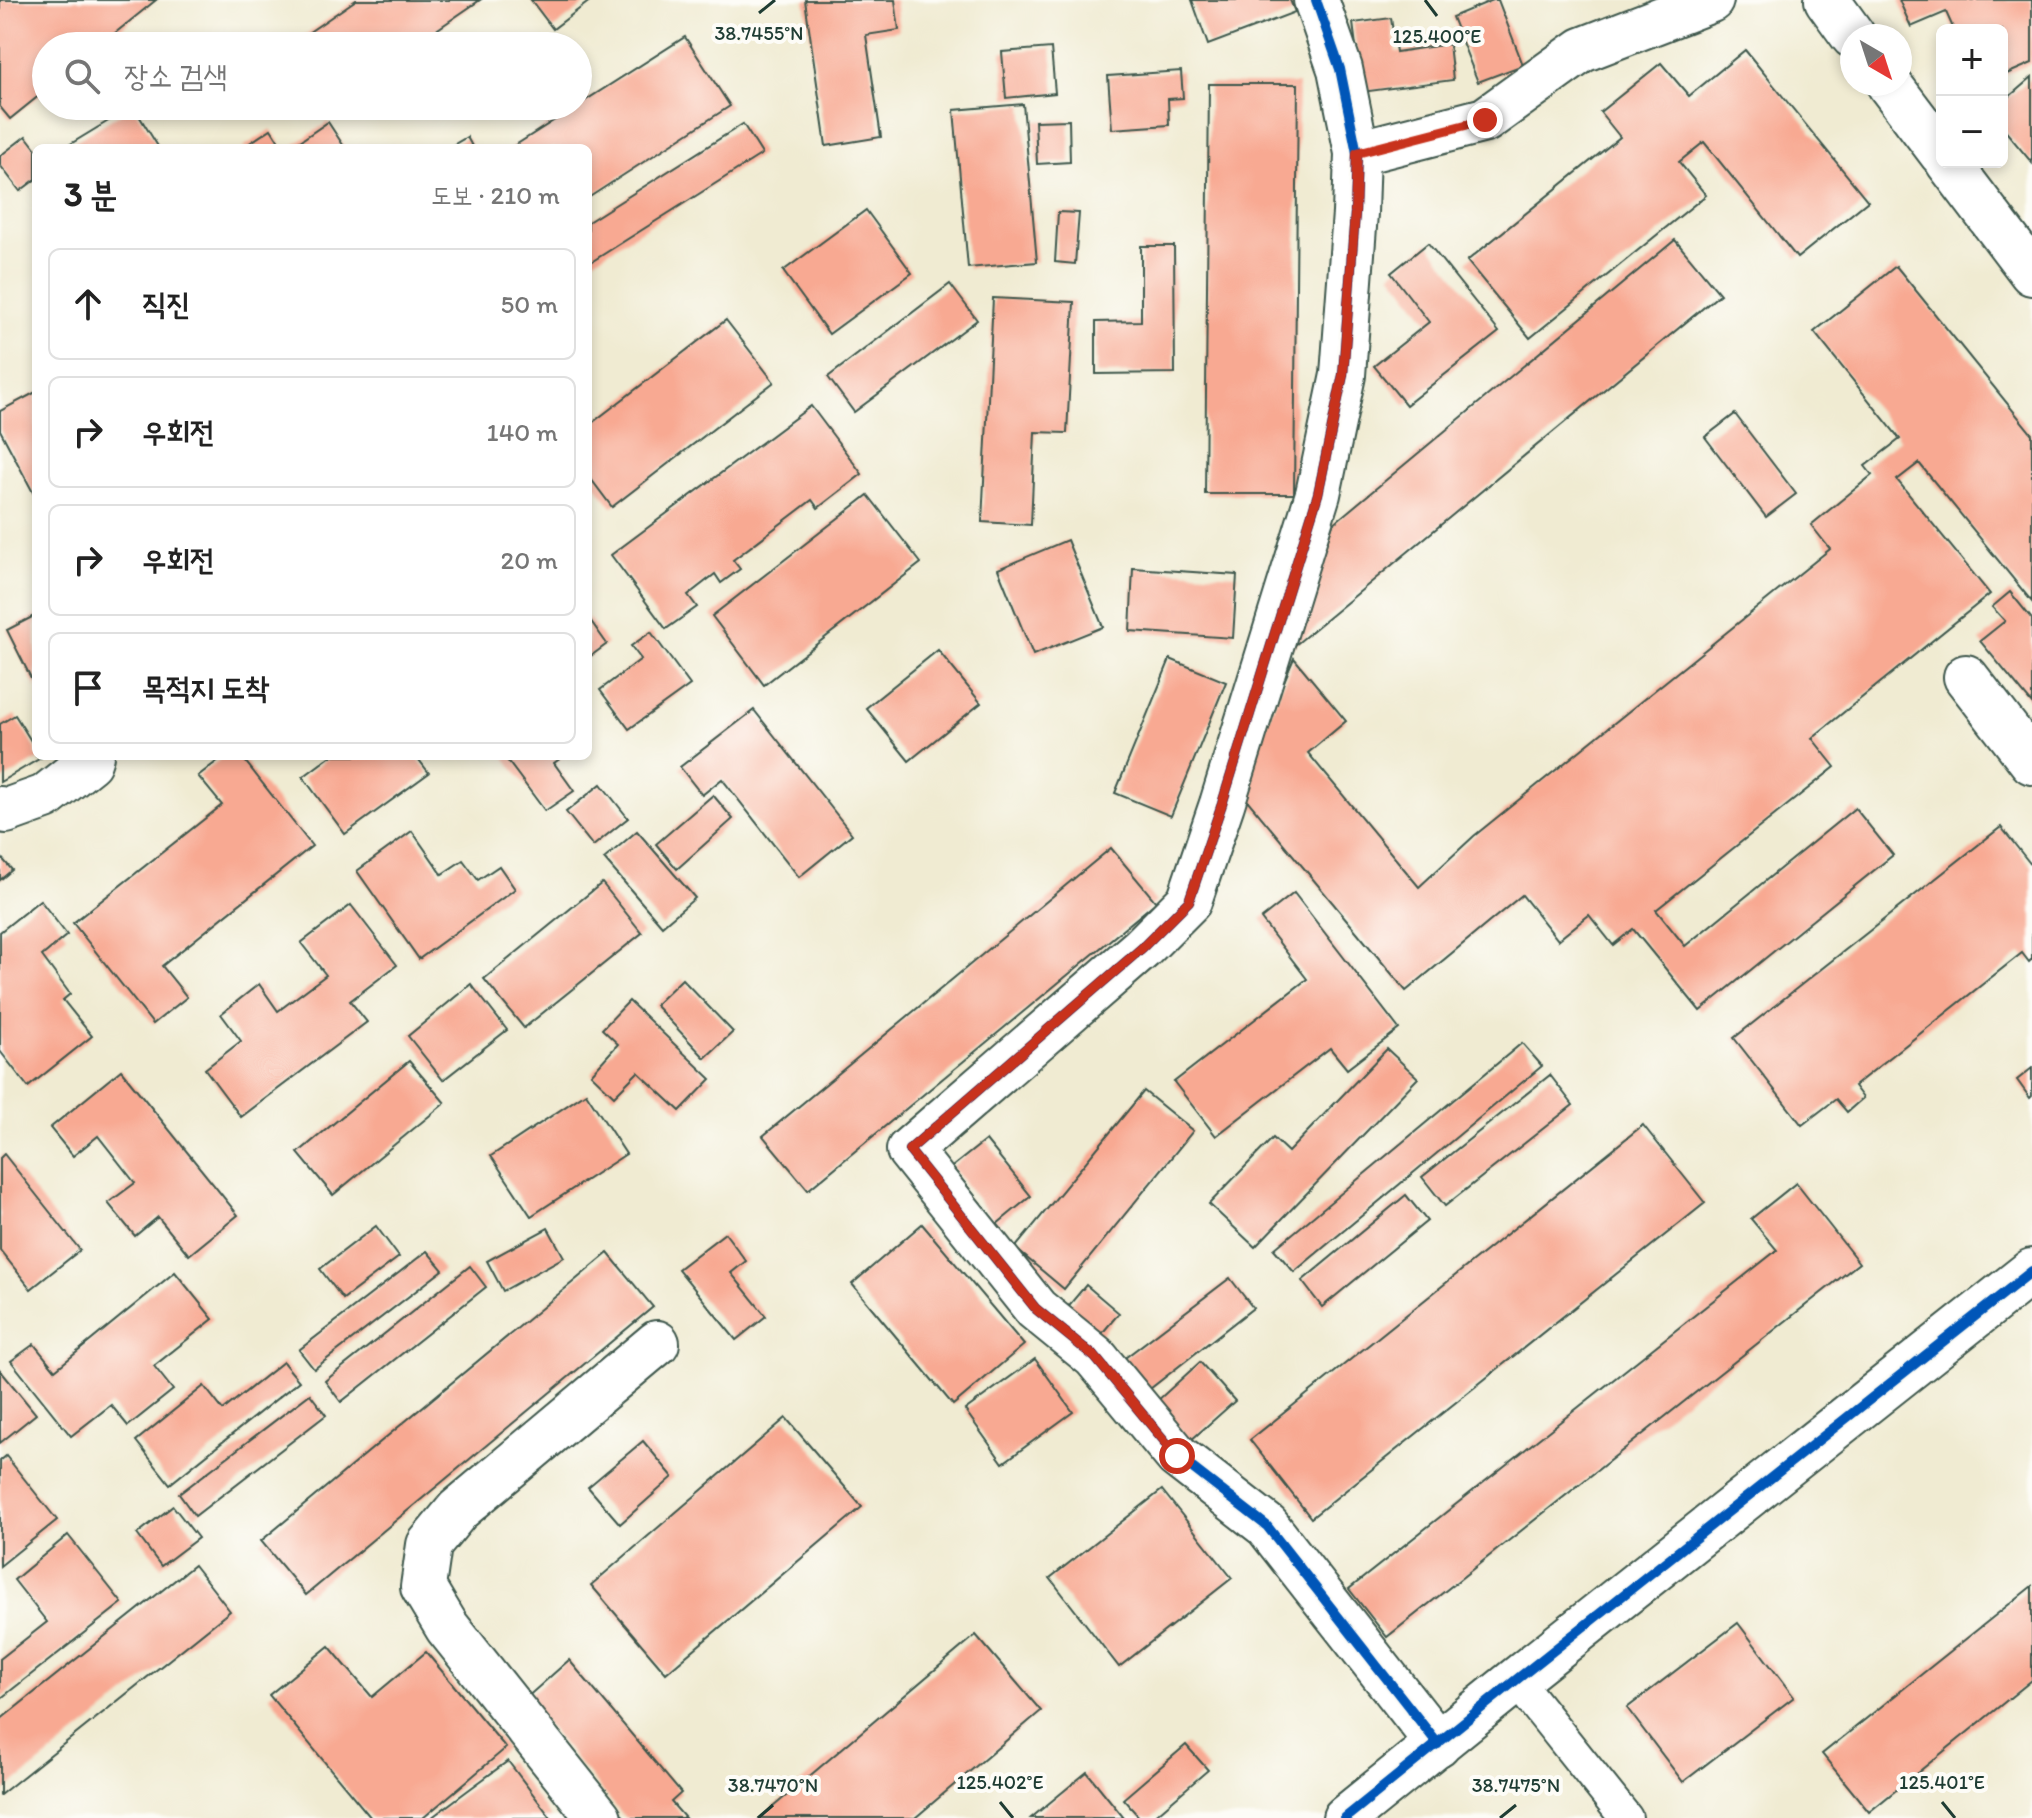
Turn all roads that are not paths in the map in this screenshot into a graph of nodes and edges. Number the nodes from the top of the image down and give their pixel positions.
1 (1316, 0) edge
2 (1711, 0) edge
3 (1827, 0) edge
4 (1844, 24) edge
5 (1898, 96) edge
6 (1936, 146) edge
7 (1357, 153) junction
8 (1953, 168) edge
9 (2032, 273) edge
10 (1966, 677) dead end
11 (90, 760) edge
12 (2032, 762) edge
13 (0, 809) edge
14 (2032, 1271) edge
15 (657, 1343) dead end
16 (1516, 1680) junction
17 (1438, 1744) junction
18 (599, 1818) edge
19 (1345, 1818) edge
20 (1626, 1818) edge

1 - 7 street
2 - 7 street
3 - 4 street
5 - 6 street
7 - 17 street
8 - 9 street
10 - 12 street
11 - 13 street
14 - 16 street
15 - 18 street
16 - 17 street
16 - 20 lane
17 - 19 street

